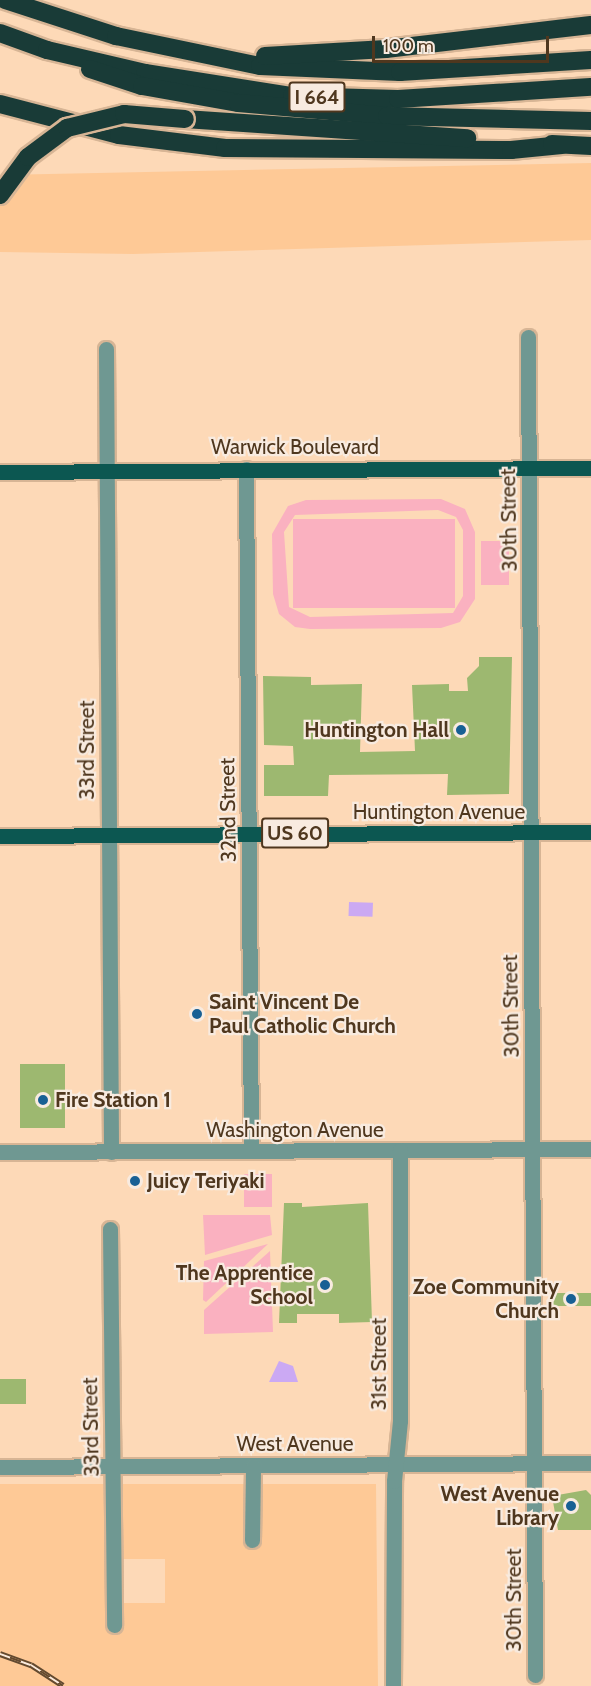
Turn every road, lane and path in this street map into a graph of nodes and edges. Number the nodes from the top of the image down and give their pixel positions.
1 (5, 0) edge
2 (591, 25) edge
3 (0, 33) edge
4 (47, 50) junction
5 (190, 53) junction
6 (591, 60) edge
7 (591, 87) edge
8 (0, 104) edge
9 (591, 121) edge
10 (562, 146) junction
11 (591, 146) edge
12 (0, 195) edge
13 (528, 337) dead end
14 (106, 349) dead end
15 (529, 468) junction
16 (591, 468) edge
17 (246, 469) junction
18 (106, 470) junction
19 (0, 472) edge
20 (591, 832) edge
21 (531, 833) junction
22 (250, 834) junction
23 (0, 836) edge
24 (108, 837) junction
25 (534, 1149) junction
26 (591, 1149) edge
27 (400, 1150) junction
28 (251, 1151) junction
29 (0, 1152) edge
30 (111, 1152) junction
31 (110, 1229) dead end
32 (536, 1463) junction
33 (591, 1463) edge
34 (112, 1465) junction
35 (395, 1465) junction
36 (253, 1466) junction
37 (0, 1467) edge
38 (252, 1540) dead end
39 (114, 1625) dead end
40 (535, 1675) dead end
41 (393, 1686) edge

1 - 5 highway, I 664
2 - 5 highway
3 - 4 highway, I 664
4 - 7 highway, I 664
4 - 9 highway
5 - 6 highway, I 664
8 - 10 highway
10 - 11 highway
10 - 12 highway, bridge
13 - 15 street, 30th Street
14 - 18 street, 33rd Street
15 - 16 main road, Warwick Boulevard
15 - 17 main road, Warwick Boulevard
15 - 21 street, 30th Street
17 - 18 main road, Warwick Boulevard
17 - 22 street, 32nd Street
18 - 19 main road, Warwick Boulevard
18 - 24 street, 33rd Street
20 - 21 main road, Huntington Avenue / US 60
21 - 22 main road, Huntington Avenue / US 60
21 - 25 street, 30th Street
22 - 24 main road, Huntington Avenue / US 60
22 - 28 street, 32nd Street
23 - 24 main road, Huntington Avenue / US 60
24 - 30 street, 33rd Street
25 - 26 street, Washington Avenue
25 - 27 street, Washington Avenue
25 - 32 street, 30th Street
27 - 28 street, Washington Avenue
27 - 35 street, 31st Street
28 - 30 street, Washington Avenue
29 - 30 street, Washington Avenue
31 - 34 street, 33rd Street
32 - 33 street, West Avenue
32 - 35 street, West Avenue
32 - 40 street, 30th Street
34 - 36 street, West Avenue
34 - 37 street, West Avenue
34 - 39 street, 33rd Street
35 - 36 street, West Avenue
35 - 41 street, 31st Street
36 - 38 street

